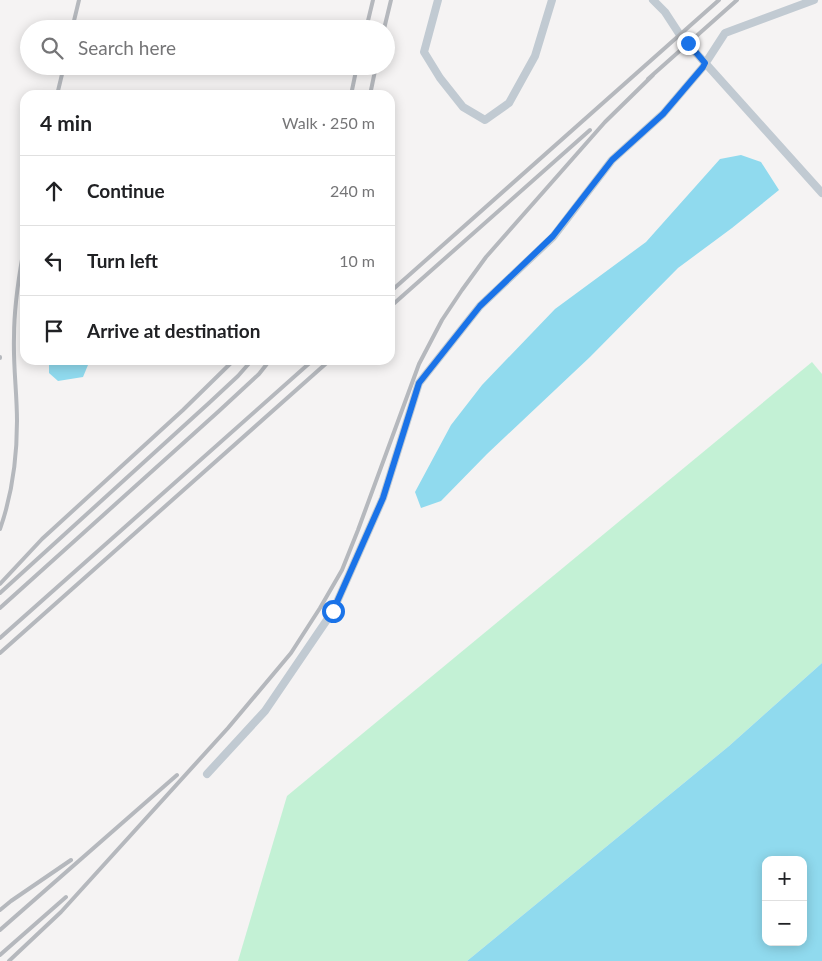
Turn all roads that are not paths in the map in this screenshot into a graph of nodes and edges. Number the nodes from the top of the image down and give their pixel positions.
1 (438, 0) edge
2 (552, 0) edge
3 (653, 0) edge
4 (814, 0) edge
5 (705, 63) junction
6 (822, 192) edge
7 (208, 774) dead end

1 - 2 lane
3 - 5 lane
4 - 5 lane
5 - 6 lane
5 - 7 lane

